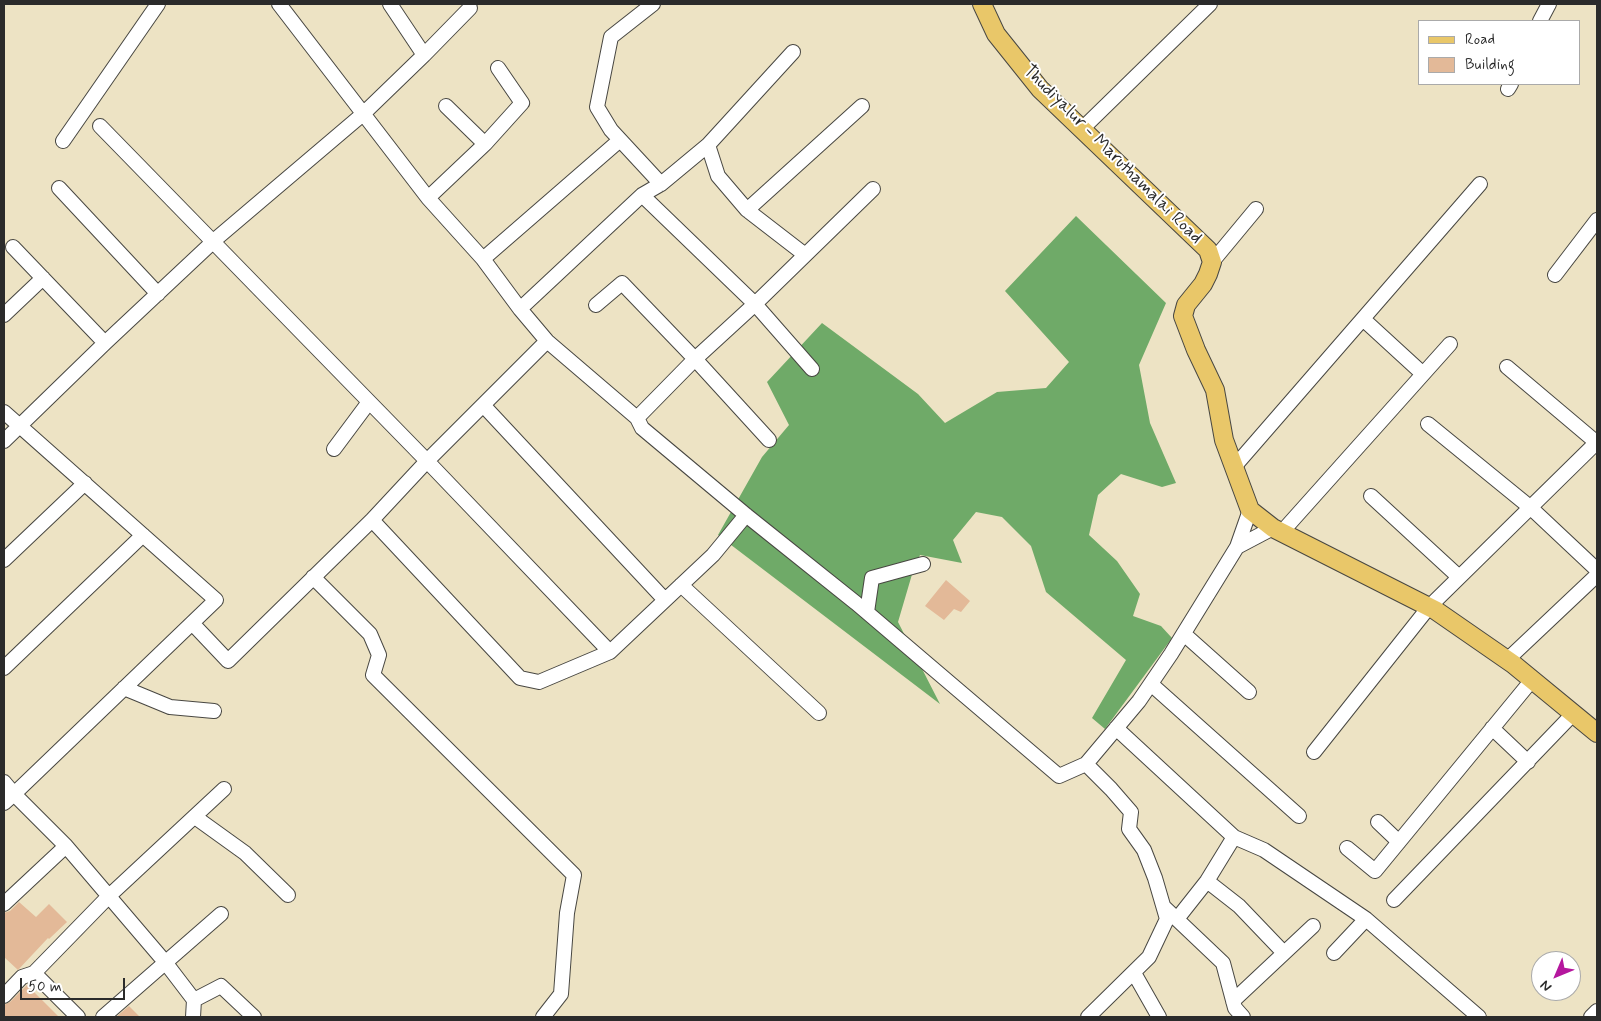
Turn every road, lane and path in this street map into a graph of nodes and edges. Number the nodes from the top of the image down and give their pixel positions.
1 (158, 4) edge
2 (279, 4) edge
3 (390, 4) edge
4 (653, 4) edge
5 (982, 4) edge
6 (1210, 4) edge
7 (1549, 4) edge
8 (470, 8) dead end
9 (1541, 20) edge
10 (793, 52) dead end
11 (424, 55) junction
12 (498, 68) dead end
13 (446, 106) dead end
14 (862, 106) dead end
15 (362, 114) junction
16 (100, 126) dead end
17 (1082, 129) junction
18 (64, 140) dead end
19 (620, 140) junction
20 (485, 144) junction
21 (708, 145) junction
22 (660, 184) junction
23 (1480, 184) dead end
24 (59, 188) dead end
25 (873, 189) dead end
26 (642, 195) junction
27 (428, 198) junction
28 (1256, 209) dead end
29 (747, 210) junction
30 (1597, 220) edge
31 (213, 242) junction
32 (13, 247) dead end
33 (804, 254) junction
34 (483, 259) junction
35 (1212, 262) junction
36 (1554, 275) dead end
37 (43, 278) junction
38 (158, 294) junction
39 (755, 304) junction
40 (596, 305) dead end
41 (520, 309) junction
42 (4, 315) edge
43 (1363, 319) junction
44 (547, 341) junction
45 (105, 343) junction
46 (1450, 344) dead end
47 (695, 359) junction
48 (1506, 368) dead end
49 (812, 370) dead end
50 (1423, 374) junction
51 (369, 402) junction
52 (483, 404) junction
53 (4, 412) edge
54 (637, 418) junction
55 (1428, 424) dead end
56 (20, 425) junction
57 (769, 440) dead end
58 (4, 441) edge
59 (1597, 442) edge
60 (334, 449) dead end
61 (427, 461) junction
62 (1234, 466) junction
63 (86, 483) junction
64 (1371, 496) dead end
65 (1531, 508) junction
66 (1250, 510) junction
67 (746, 516) junction
68 (372, 520) junction
69 (1277, 530) junction
70 (144, 535) junction
71 (1237, 547) junction
72 (4, 560) edge
73 (923, 564) dead end
74 (1597, 570) edge
75 (1597, 575) edge
76 (313, 577) junction
77 (1460, 577) junction
78 (681, 585) junction
79 (665, 600) junction
80 (1429, 607) junction
81 (866, 612) junction
82 (192, 624) junction
83 (1184, 634) junction
84 (610, 652) junction
85 (1507, 660) junction
86 (4, 668) edge
87 (1532, 680) junction
88 (1151, 684) junction
89 (124, 688) junction
90 (1249, 692) dead end
91 (214, 711) dead end
92 (820, 713) dead end
93 (1574, 714) junction
94 (1116, 728) junction
95 (1492, 728) junction
96 (1597, 734) edge
97 (1314, 752) dead end
98 (1528, 762) junction
99 (1086, 764) junction
100 (4, 782) edge
101 (224, 789) dead end
102 (9, 798) edge
103 (1299, 816) dead end
104 (195, 817) junction
105 (1378, 822) dead end
106 (1234, 837) junction
107 (1399, 842) junction
108 (66, 846) junction
109 (1347, 848) dead end
110 (1207, 881) junction
111 (288, 895) dead end
112 (110, 896) junction
113 (1394, 900) dead end
114 (4, 904) edge
115 (1164, 906) junction
116 (221, 914) dead end
117 (1177, 919) junction
118 (1366, 919) junction
119 (1314, 926) dead end
120 (1284, 953) junction
121 (1334, 953) dead end
122 (165, 962) junction
123 (34, 973) junction
124 (1134, 973) junction
125 (4, 996) edge
126 (194, 1000) junction
127 (1235, 1011) edge
128 (1597, 1011) edge
129 (78, 1017) edge
130 (103, 1017) edge
131 (194, 1017) edge
132 (254, 1017) edge
133 (543, 1017) edge
134 (1088, 1017) edge
135 (1159, 1017) edge
136 (1479, 1017) edge
137 (1591, 1017) edge

1 - 18 street
2 - 15 street
3 - 11 street
4 - 19 street
5 - 17 main road, Thudiyalur - Maruthamalai Road
6 - 17 street
7 - 9 street
8 - 11 street
10 - 21 street
11 - 15 street
12 - 20 street
13 - 20 street
14 - 29 street
15 - 27 street
15 - 31 street
16 - 31 street
17 - 35 main road, Thudiyalur - Maruthamalai Road
19 - 22 street
19 - 34 street
20 - 27 street
21 - 22 street
21 - 29 street
22 - 26 street
23 - 43 street
24 - 38 street
25 - 33 street
26 - 39 street
26 - 41 street
27 - 34 street
28 - 35 street
29 - 33 street
30 - 36 street
31 - 38 street
31 - 51 street
32 - 37 street
33 - 39 street
34 - 41 street
35 - 62 main road, Thudiyalur - Maruthamalai Road
37 - 42 street
37 - 45 street
38 - 45 street
39 - 47 street
39 - 49 street
40 - 47 street
41 - 44 street
43 - 50 street
43 - 62 street
44 - 52 street
44 - 54 street
45 - 56 street
46 - 50 street
47 - 54 street
47 - 57 street
48 - 59 street
50 - 69 street
51 - 60 street
51 - 61 street
52 - 61 street
52 - 79 street
53 - 56 street
54 - 67 street
55 - 65 street
56 - 58 street
56 - 63 street
59 - 65 street
61 - 68 street
61 - 84 street
62 - 66 main road, Thudiyalur - Maruthamalai Road
63 - 70 street
63 - 72 street
64 - 77 street
65 - 74 street
65 - 77 street
66 - 69 main road
66 - 71 street
67 - 78 street
67 - 81 street
68 - 76 street
68 - 84 street
69 - 71 street
69 - 80 main road
70 - 82 street
70 - 86 street
71 - 83 street
73 - 81 street
75 - 85 street
76 - 82 street
76 - 133 street
77 - 80 street
78 - 79 street
78 - 92 street
79 - 84 street
80 - 85 main road
80 - 97 street
81 - 99 street
82 - 89 street
83 - 88 street
83 - 90 street
85 - 87 main road
87 - 93 main road
87 - 95 street
88 - 94 street
88 - 103 street
89 - 91 street
89 - 102 street
93 - 96 main road
93 - 98 street
94 - 99 street
94 - 106 street
95 - 98 street
95 - 107 street
98 - 113 street
99 - 115 street
100 - 102 street
101 - 104 street
102 - 108 street
104 - 111 street
104 - 112 street
105 - 107 street
106 - 110 street
106 - 118 street
107 - 109 street
108 - 112 street
108 - 114 street
110 - 117 street
110 - 120 street
112 - 122 street
112 - 123 street
115 - 117 street
115 - 124 street
116 - 122 street
117 - 127 street
118 - 121 street
118 - 136 street
119 - 120 street
120 - 127 street
122 - 126 street
122 - 130 street
123 - 125 street
123 - 129 street
124 - 134 street
124 - 135 street
126 - 131 street
126 - 132 street
128 - 137 street

